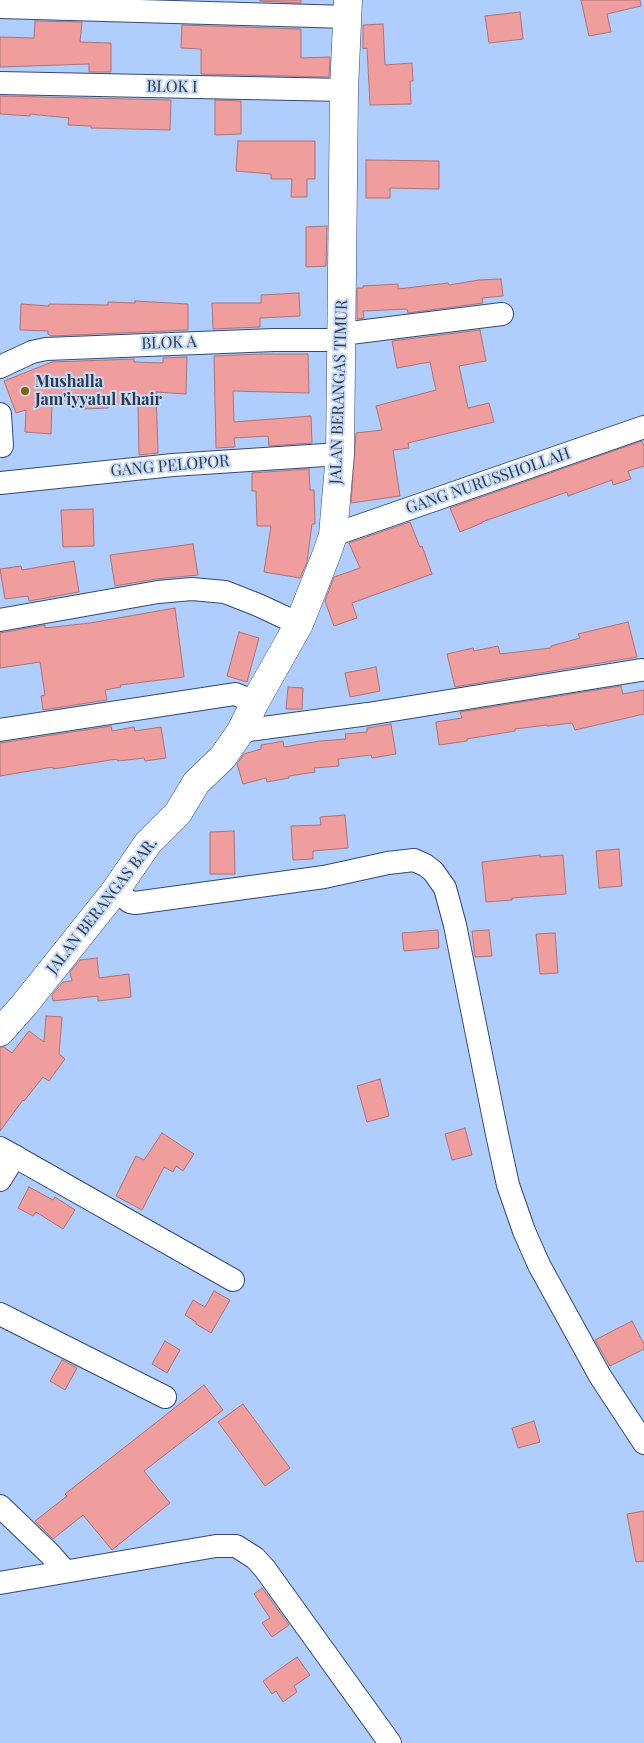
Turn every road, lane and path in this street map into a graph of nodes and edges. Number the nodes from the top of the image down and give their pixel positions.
1 (0, 7) edge
2 (348, 8) edge
3 (0, 83) edge
4 (344, 90) junction
5 (502, 314) dead end
6 (342, 337) junction
7 (0, 367) edge
8 (0, 414) edge
9 (644, 427) edge
10 (2, 446) dead end
11 (340, 454) junction
12 (0, 483) edge
13 (333, 535) junction
14 (0, 620) edge
15 (299, 624) junction
16 (641, 670) dead end
17 (255, 702) junction
18 (0, 730) edge
19 (241, 731) junction
20 (222, 758) joint
21 (114, 891) junction
22 (0, 1032) edge
23 (7, 1152) edge
24 (0, 1180) edge
25 (233, 1280) dead end
26 (0, 1314) edge
27 (165, 1397) dead end
28 (644, 1443) edge
29 (0, 1506) edge
30 (65, 1571) junction
31 (0, 1583) edge
32 (390, 1743) edge

1 - 2 street
2 - 4 main road, JALAN BERANGAS TIMUR
3 - 4 street, BLOK I
4 - 6 main road, JALAN BERANGAS TIMUR
5 - 6 street, BLOK A
6 - 7 street, BLOK A
6 - 11 main road, JALAN BERANGAS TIMUR
8 - 10 street
9 - 13 street, GANG NURUSSHOLLAH
11 - 12 street, GANG PELOPOR
11 - 13 main road, JALAN BERANGAS TIMUR
13 - 15 main road, JALAN BERANGAS TIMUR
14 - 15 street
15 - 17 main road, JALAN BERANGAS TIMUR
16 - 19 street
17 - 18 street
17 - 19 main road, JALAN BERANGAS TIMUR
19 - 20 main road, JALAN BERANGAS TIMUR
20 - 21 main road, JALAN BERANGAS BAR.
21 - 22 main road, JALAN BERANGAS BAR.
21 - 28 street
23 - 24 street
23 - 25 street
26 - 27 street
29 - 30 street
30 - 31 street
30 - 32 street

